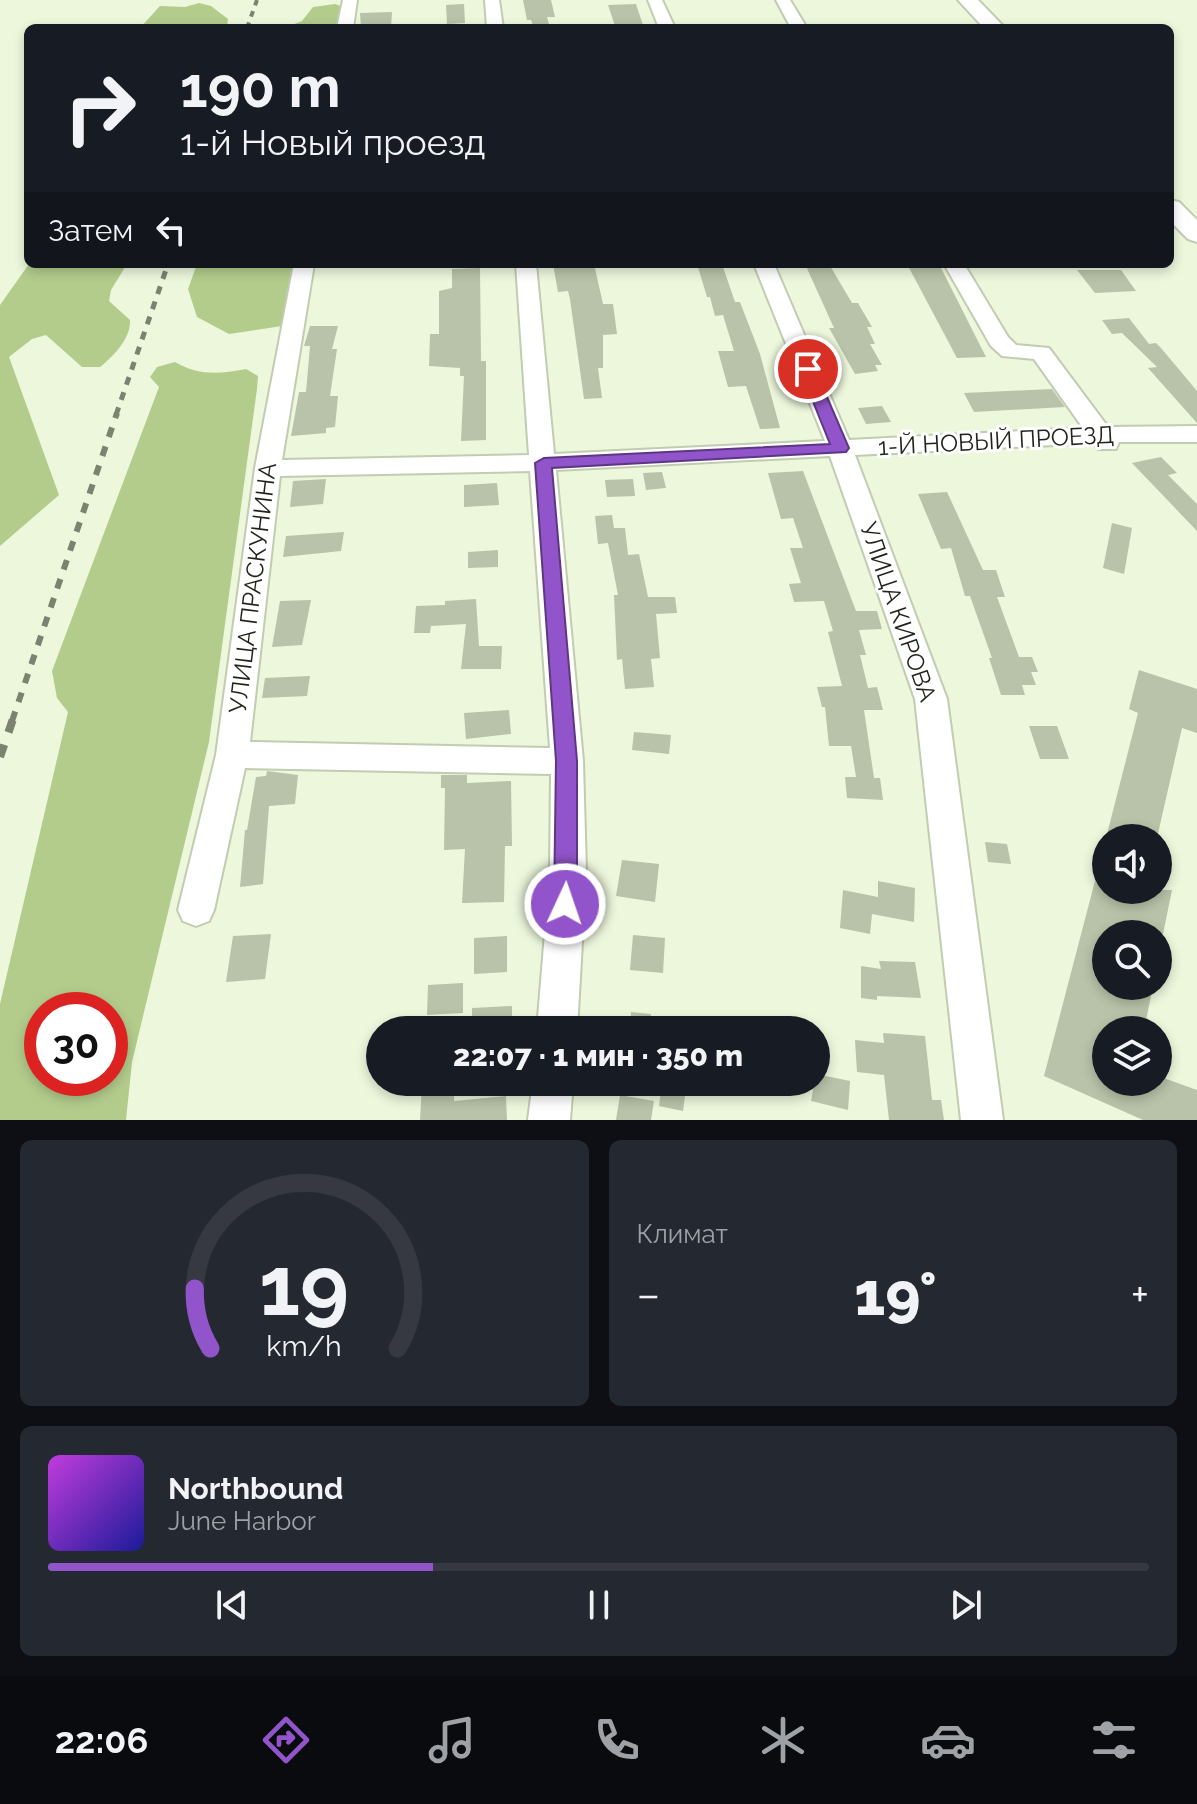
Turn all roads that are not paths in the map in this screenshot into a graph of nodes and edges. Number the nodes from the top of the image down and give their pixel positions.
1 (350, 0) edge
2 (492, 0) edge
3 (655, 0) edge
4 (783, 0) edge
5 (967, 0) edge
6 (346, 24) edge
7 (495, 24) edge
8 (665, 24) edge
9 (797, 24) edge
10 (991, 24) edge
11 (1174, 211) edge
12 (1197, 234) edge
13 (303, 268) edge
14 (526, 268) edge
15 (766, 268) edge
16 (956, 268) edge
17 (1197, 434) edge
18 (1104, 440) junction
19 (840, 448) junction
20 (544, 463) junction
21 (268, 468) junction
22 (232, 755) junction
23 (567, 761) junction
24 (196, 910) dead end
25 (558, 1016) edge
26 (552, 1096) edge
27 (549, 1120) edge
28 (982, 1120) edge

1 - 6 street
2 - 7 street
3 - 8 street
4 - 9 street
5 - 10 main road
11 - 12 main road
13 - 21 street, УЛИЦА ПРАСКУНИНА
14 - 20 street
15 - 19 street, УЛИЦА КИРОВА
16 - 18 street
17 - 18 street, 1-Й НОВЫЙ ПРОЕЗД
18 - 19 street, 1-Й НОВЫЙ ПРОЕЗД
19 - 20 street, 1-Й НОВЫЙ ПРОЕЗД
19 - 28 street, УЛИЦА КИРОВА
20 - 21 street, 1-Й НОВЫЙ ПРОЕЗД
20 - 23 street
21 - 22 street, УЛИЦА ПРАСКУНИНА
22 - 23 street
22 - 24 street, УЛИЦА ПРАСКУНИНА
23 - 25 street
26 - 27 street

